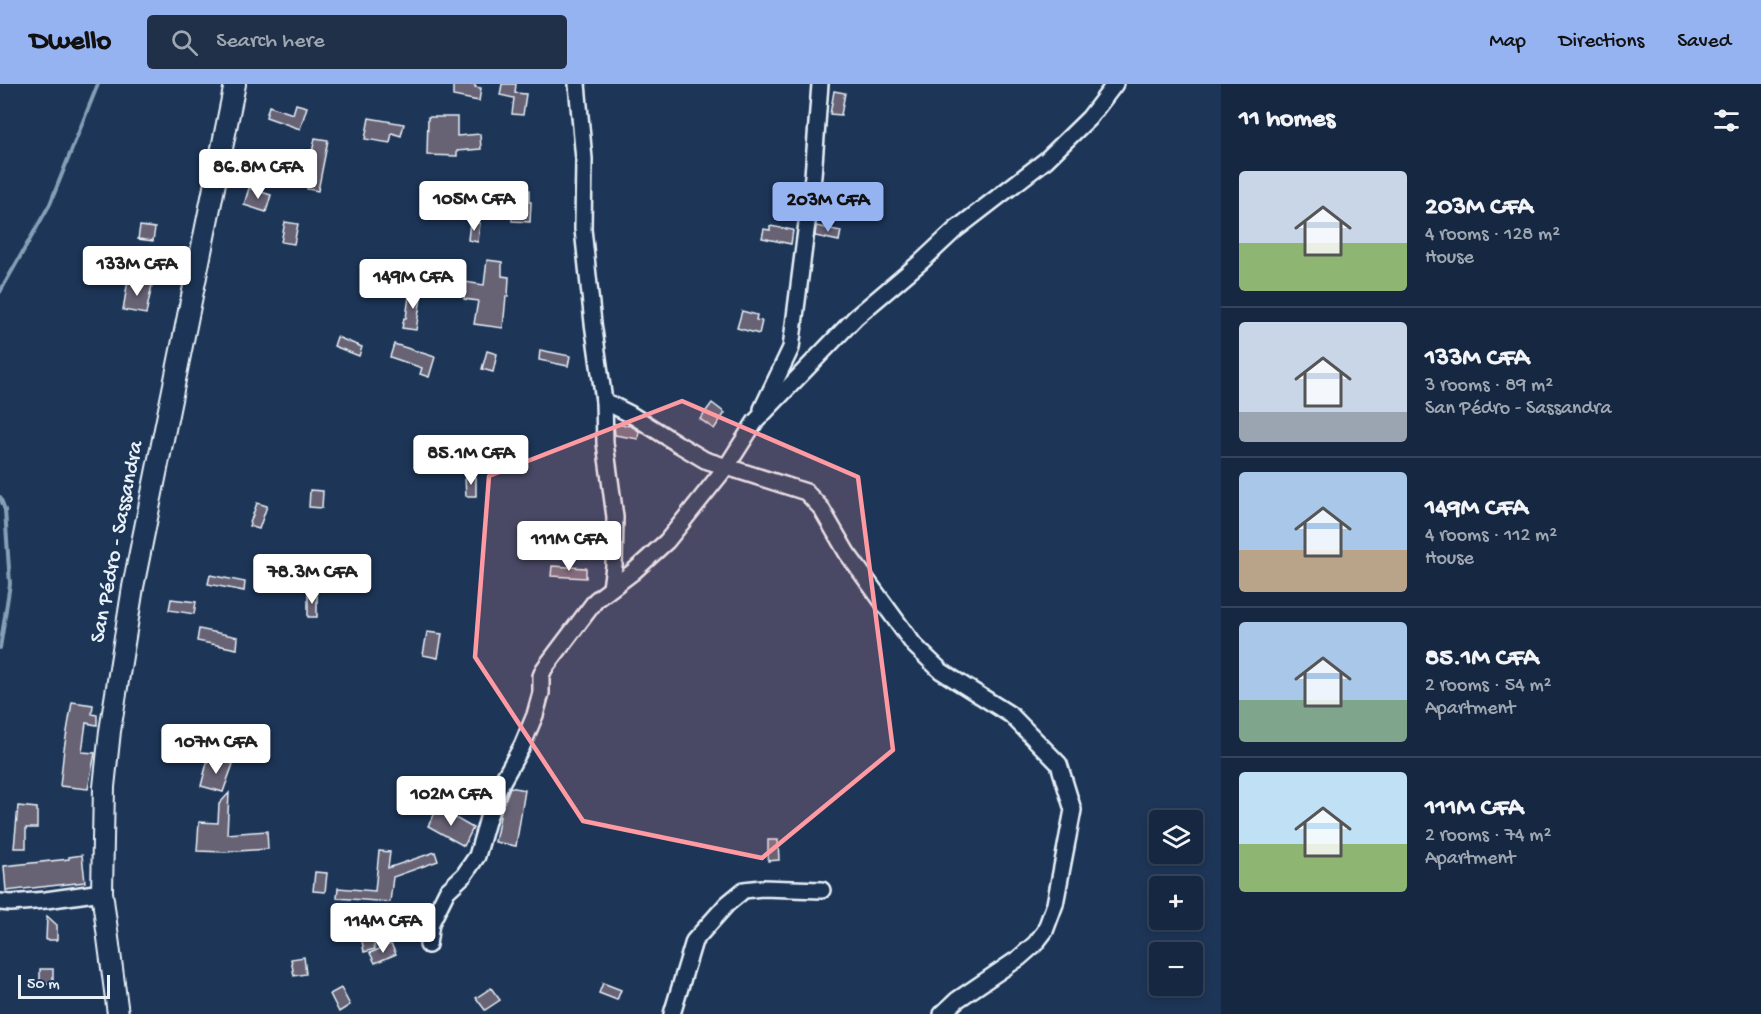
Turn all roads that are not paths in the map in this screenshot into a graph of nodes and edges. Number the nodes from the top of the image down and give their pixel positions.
1 (235, 84) edge
2 (577, 84) edge
3 (820, 84) edge
4 (1115, 84) edge
5 (604, 401) junction
6 (755, 422) junction
7 (727, 466) junction
8 (611, 588) junction
9 (822, 890) dead end
10 (102, 892) junction
11 (0, 902) edge
12 (428, 945) dead end
13 (118, 1014) edge
14 (672, 1014) edge
15 (942, 1014) edge

1 - 10 main road, San Pédro - Sassandra
2 - 5 street
3 - 6 street
4 - 6 street
5 - 7 street
5 - 8 street
6 - 7 street
7 - 8 street
7 - 15 street
8 - 12 street
9 - 14 street
10 - 11 street
10 - 13 main road, San Pédro - Sassandra

